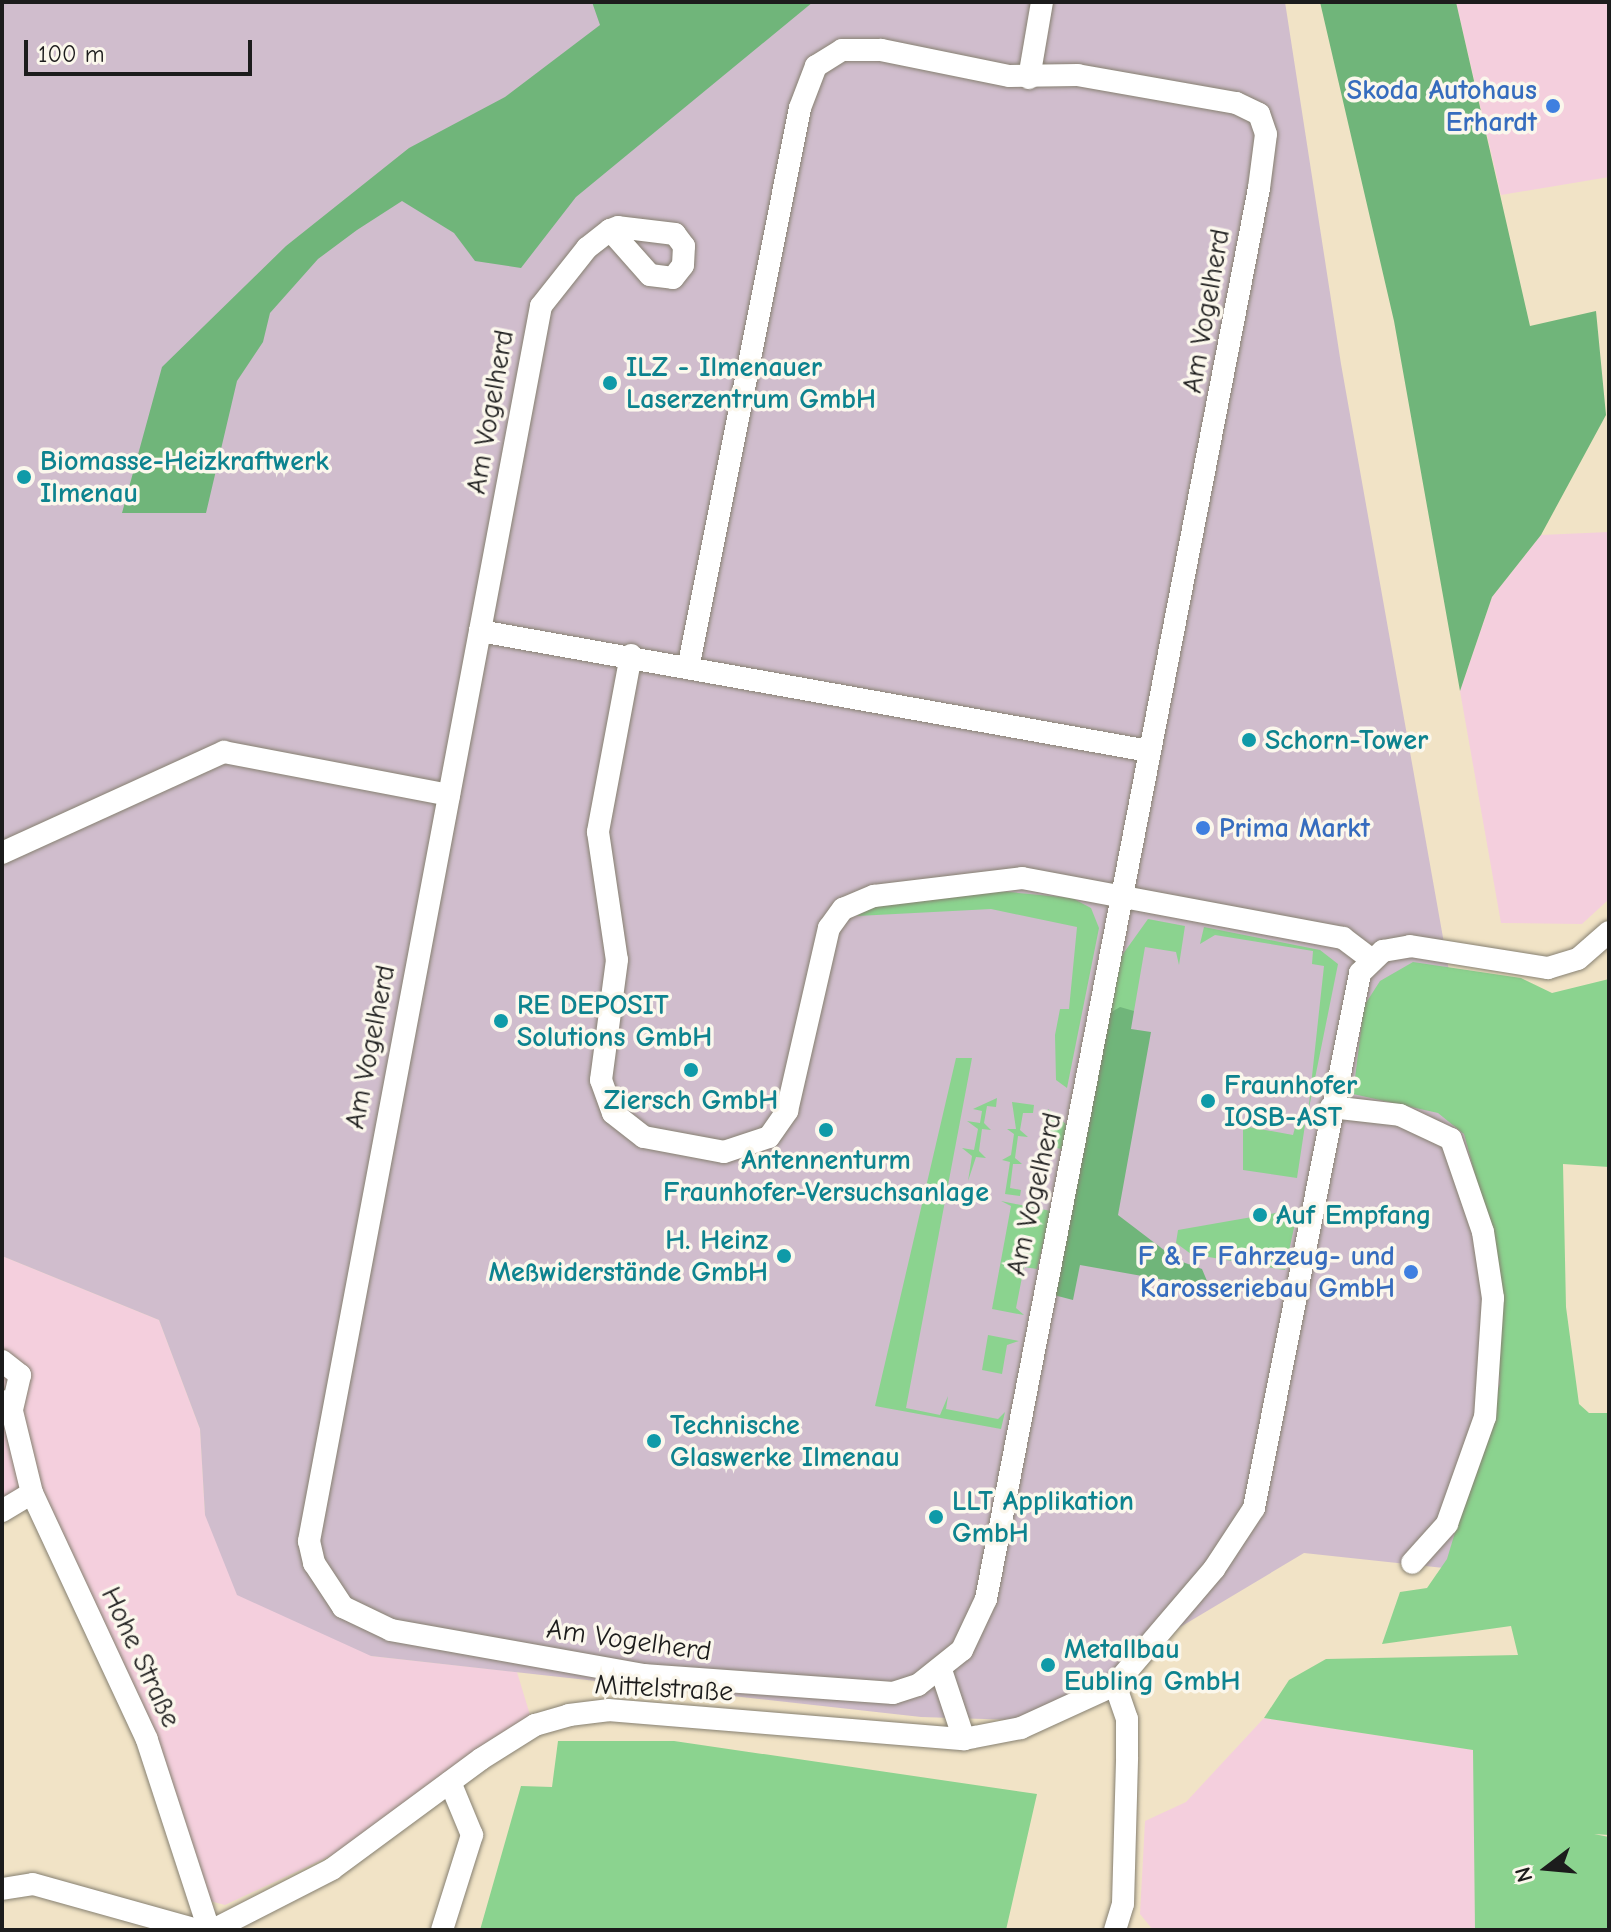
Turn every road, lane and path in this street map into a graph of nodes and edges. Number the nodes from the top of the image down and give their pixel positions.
1 (1042, 2) edge
2 (1029, 78) junction
3 (610, 230) dead end
4 (480, 631) junction
5 (631, 655) junction
6 (689, 664) junction
7 (1149, 751) junction
8 (449, 795) junction
9 (2, 853) edge
10 (1124, 896) junction
11 (1609, 932) edge
12 (1371, 959) junction
13 (1331, 1107) junction
14 (2, 1361) edge
15 (7, 1406) edge
16 (32, 1493) junction
17 (2, 1511) edge
18 (1412, 1563) dead end
19 (941, 1670) junction
20 (1115, 1685) junction
21 (964, 1739) junction
22 (450, 1782) junction
23 (2, 1889) edge
24 (198, 1930) edge
25 (211, 1930) edge
26 (442, 1930) edge
27 (1115, 1930) edge

1 - 2 street
2 - 6 street, Am Vogelherd
2 - 7 street, Am Vogelherd
3 - 4 street, Am Vogelherd
4 - 5 street
4 - 8 street, Am Vogelherd
5 - 6 street
5 - 10 street
6 - 7 street
7 - 10 street, Am Vogelherd
8 - 9 street
8 - 19 street, Am Vogelherd
10 - 12 street
10 - 19 street, Am Vogelherd
11 - 12 street
12 - 13 street
13 - 18 street
13 - 20 street
14 - 15 street, Hohe Straße
15 - 16 street, Hohe Straße
16 - 17 street
16 - 25 street, Hohe Straße
19 - 21 street
20 - 21 street, Mittelstraße
20 - 27 street
21 - 22 street, Mittelstraße
22 - 25 street, Mittelstraße
22 - 26 street
23 - 24 street

